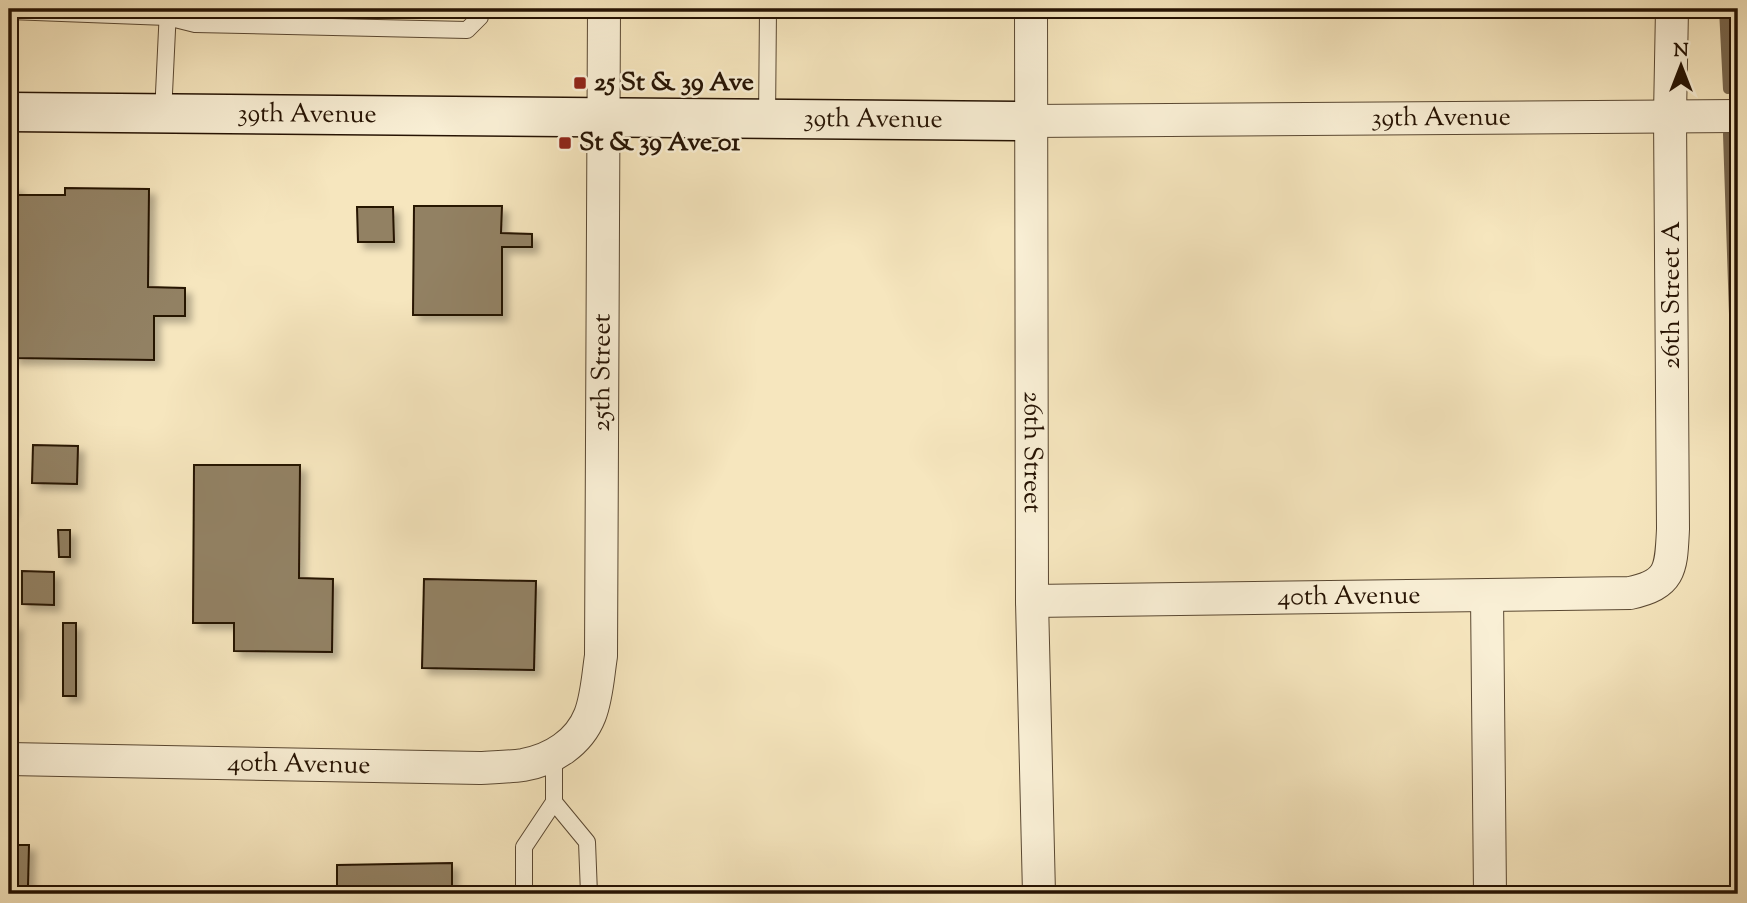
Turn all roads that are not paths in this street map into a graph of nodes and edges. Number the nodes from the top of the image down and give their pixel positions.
1 (481, 9) edge
2 (604, 9) edge
3 (768, 9) edge
4 (1031, 9) edge
5 (1672, 9) edge
6 (9, 11) edge
7 (167, 13) edge
8 (9, 112) edge
9 (163, 114) junction
10 (1671, 115) junction
11 (1738, 116) edge
12 (603, 118) junction
13 (767, 120) junction
14 (1031, 121) junction
15 (1662, 579) joint
16 (1487, 596) junction
17 (1032, 601) junction
18 (580, 732) joint
19 (554, 755) junction
20 (9, 760) edge
21 (554, 802) junction
22 (524, 894) edge
23 (589, 894) edge
24 (1039, 894) edge
25 (1490, 894) edge

1 - 7 lane
2 - 12 street, 25th Street
3 - 13 lane
4 - 14 street, 26th Street
5 - 10 street, 26th Street A
6 - 7 lane
7 - 9 lane
8 - 9 street, 39th Avenue
9 - 12 street, 39th Avenue
10 - 11 street, 39th Avenue
10 - 14 street, 39th Avenue
10 - 15 street, 26th Street A
12 - 13 street, 39th Avenue
12 - 18 street, 25th Street
13 - 14 street, 39th Avenue
14 - 17 street, 26th Street
15 - 16 street, 40th Avenue
16 - 17 street, 40th Avenue
16 - 25 street
17 - 24 street, 26th Street
18 - 19 street, 40th Avenue
19 - 20 street, 40th Avenue
19 - 21 lane
21 - 22 lane
21 - 23 lane

